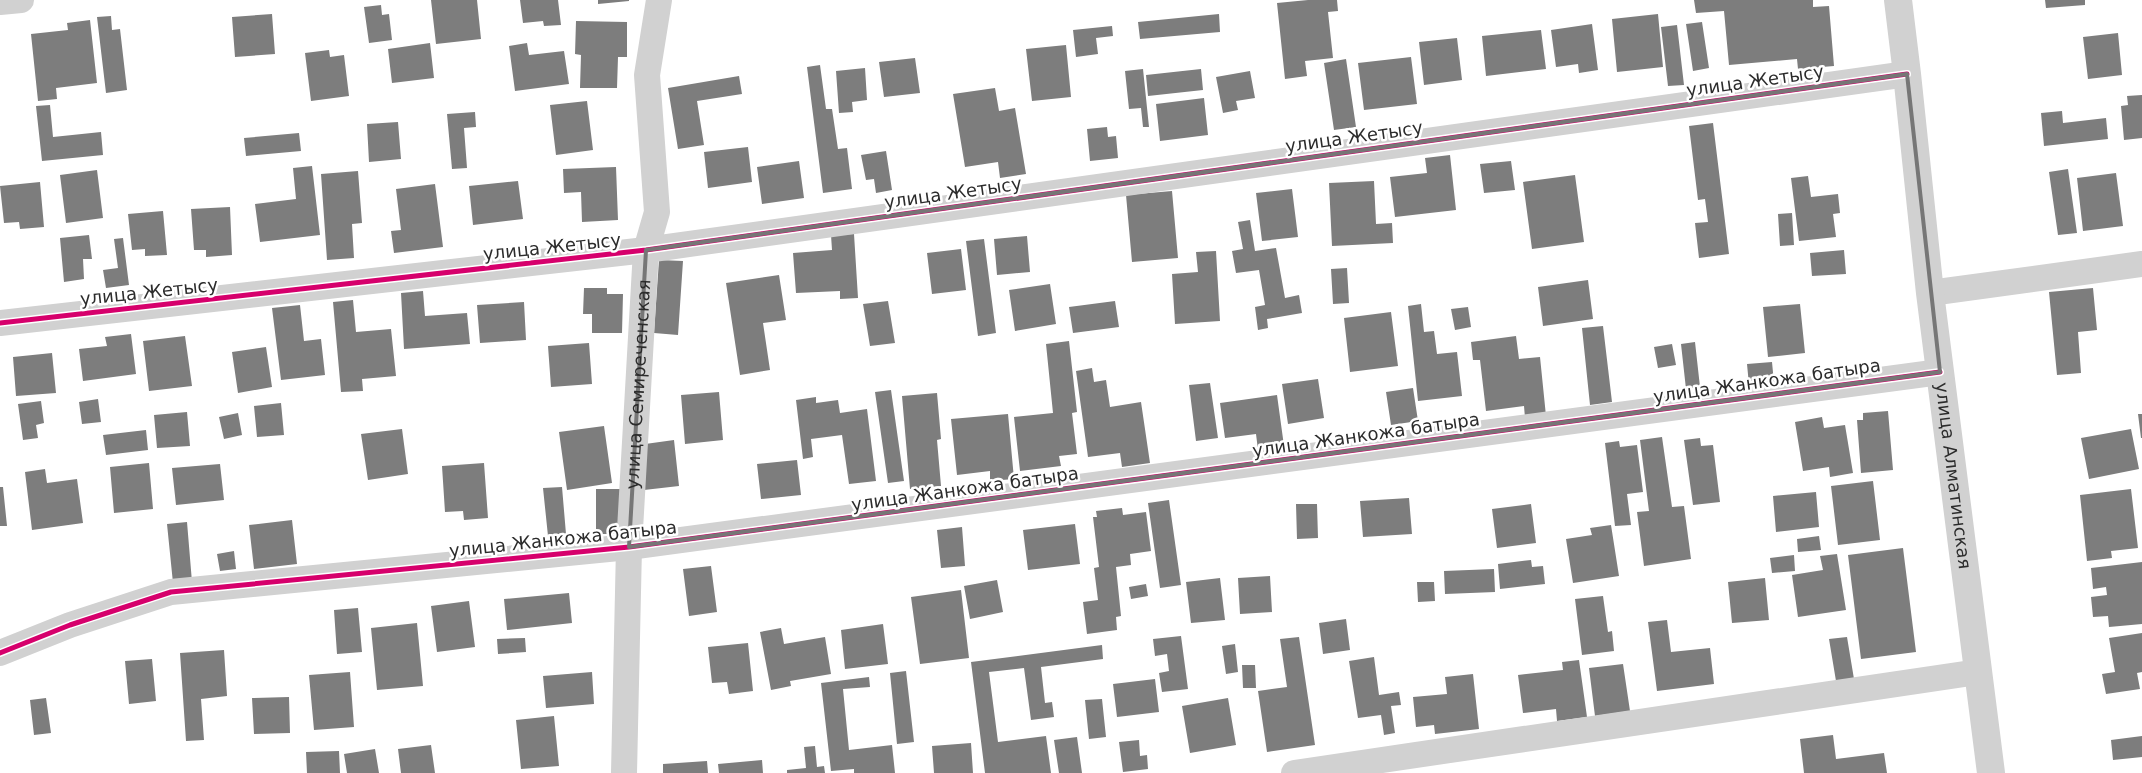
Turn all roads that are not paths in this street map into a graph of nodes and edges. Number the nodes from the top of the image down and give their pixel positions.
1 (20, 0) edge
2 (659, 0) edge
3 (1898, 0) edge
4 (0, 2) edge
5 (1907, 74) junction
6 (646, 250) junction
7 (2142, 264) edge
8 (1930, 293) junction
9 (0, 323) edge
10 (1940, 372) junction
11 (629, 548) junction
12 (0, 653) edge
13 (1978, 672) junction
14 (624, 773) edge
15 (1294, 773) edge
16 (1991, 773) edge

1 - 4 street
2 - 6 street, улица Семиреченская
3 - 5 street, улица Алматинская
5 - 6 street, улица Жетысу
5 - 8 street, улица Алматинская
6 - 9 street, улица Жетысу
6 - 11 street, улица Семиреченская
7 - 8 street
8 - 10 street, улица Алматинская
10 - 11 street, улица Жанкожа батыра
10 - 13 street, улица Алматинская
11 - 12 street, улица Жанкожа батыра
11 - 14 street, улица Семиреченская
13 - 15 street
13 - 16 street, улица Алматинская

